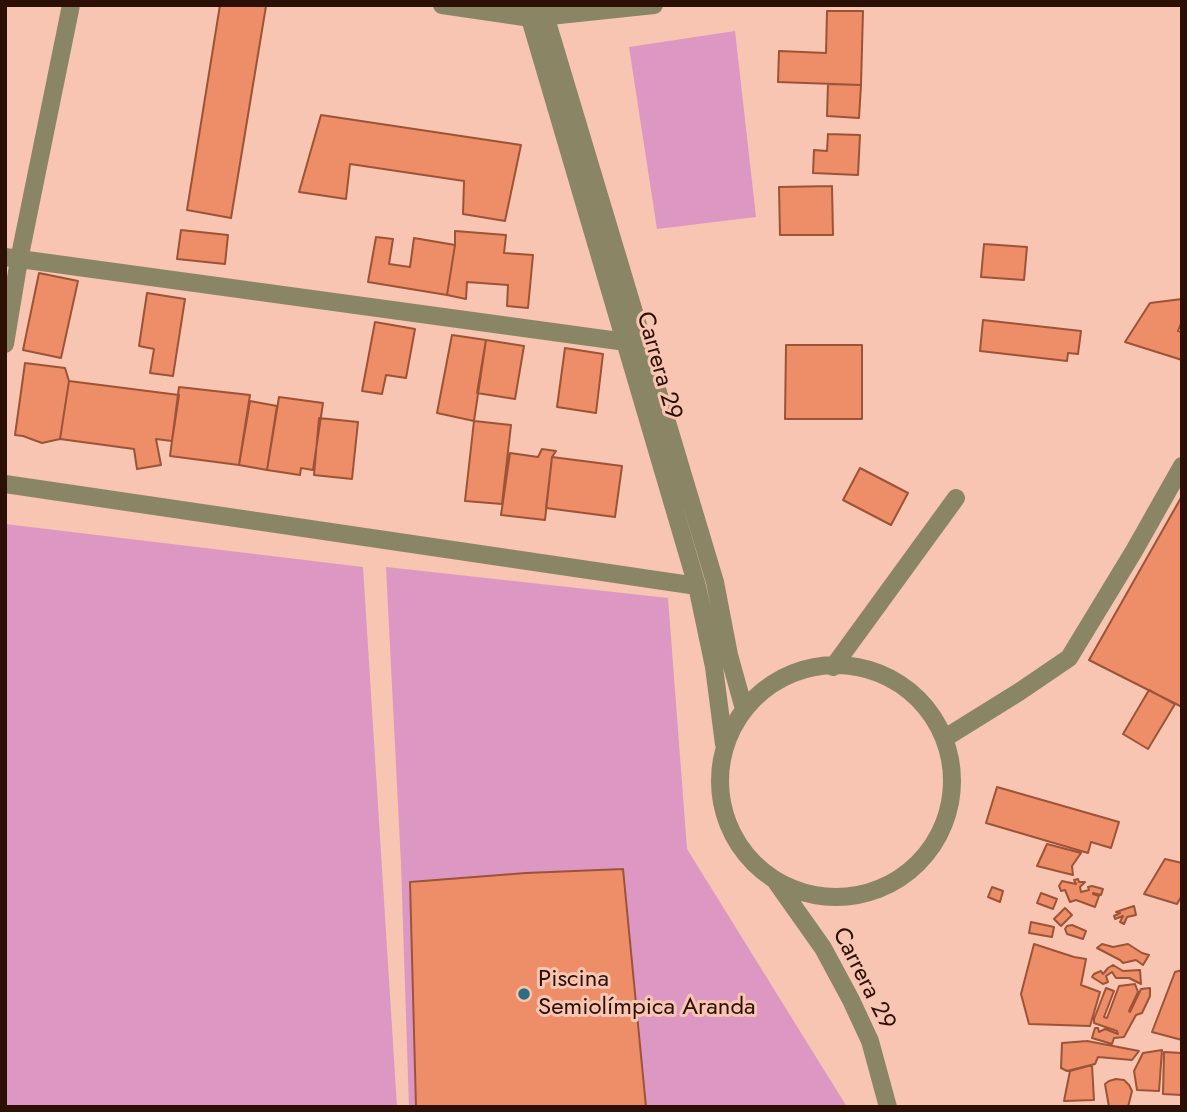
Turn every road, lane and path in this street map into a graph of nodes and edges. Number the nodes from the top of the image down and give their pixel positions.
1 (71, 5) edge
2 (442, 5) edge
3 (654, 5) edge
4 (536, 11) edge
5 (12, 259) edge
6 (626, 342) junction
7 (5, 344) edge
8 (1182, 466) edge
9 (5, 484) edge
10 (956, 498) dead end
11 (697, 586) junction
12 (833, 667) junction
13 (744, 709) junction
14 (944, 738) junction
15 (724, 744) junction
16 (777, 883) junction
17 (888, 1107) edge

1 - 5 street
2 - 4 street
3 - 4 street
4 - 6 street, Carrera 29
4 - 13 street, Carrera 29
5 - 6 street
5 - 7 street
6 - 11 street, Carrera 29
8 - 14 street
9 - 11 street
10 - 12 street
11 - 15 street, Carrera 29
12 - 13 street
12 - 14 street
13 - 15 street
14 - 16 street
15 - 16 street
16 - 17 street, Carrera 29

